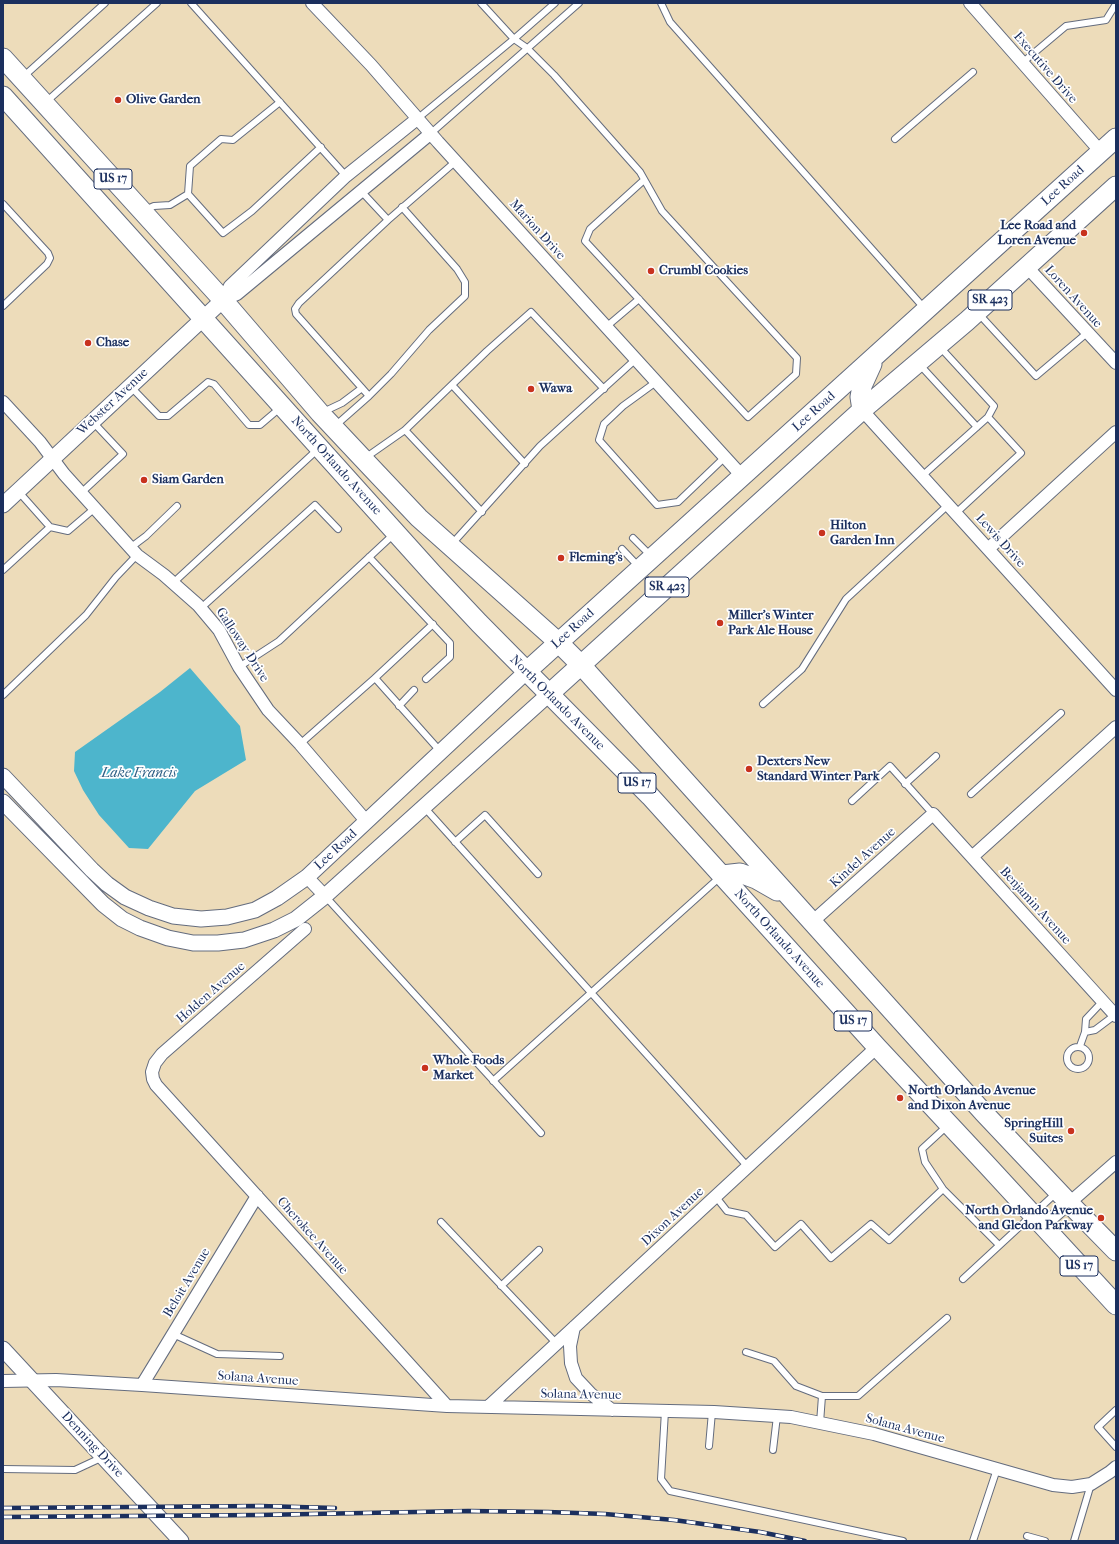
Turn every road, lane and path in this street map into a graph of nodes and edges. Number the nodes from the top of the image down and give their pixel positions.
1 (105, 3) edge
2 (156, 3) edge
3 (190, 3) edge
4 (312, 3) edge
5 (481, 3) edge
6 (555, 3) edge
7 (579, 3) edge
8 (661, 3) edge
9 (970, 3) edge
10 (1116, 4) edge
11 (514, 39) junction
12 (527, 48) junction
13 (3, 58) edge
14 (1022, 63) junction
15 (973, 72) dead end
16 (21, 78) junction
17 (3, 96) edge
18 (280, 102) junction
19 (44, 104) junction
20 (417, 119) junction
21 (430, 134) junction
22 (1116, 138) edge
23 (895, 139) dead end
24 (321, 147) junction
25 (1101, 152) junction
26 (455, 162) junction
27 (346, 176) junction
28 (644, 180) junction
29 (1116, 186) edge
30 (361, 191) junction
31 (188, 194) junction
32 (3, 204) edge
33 (402, 207) junction
34 (143, 211) junction
35 (388, 220) junction
36 (1027, 267) junction
37 (639, 299) junction
38 (224, 300) junction
39 (3, 306) edge
40 (926, 310) junction
41 (977, 312) junction
42 (203, 318) junction
43 (606, 327) junction
44 (1087, 333) junction
45 (938, 345) junction
46 (875, 357) junction
47 (636, 359) junction
48 (918, 362) junction
49 (1116, 363) edge
50 (656, 382) junction
51 (452, 385) junction
52 (130, 386) junction
53 (362, 388) junction
54 (604, 390) junction
55 (369, 396) junction
56 (3, 402) edge
57 (282, 405) junction
58 (862, 410) junction
59 (320, 413) junction
60 (988, 417) junction
61 (92, 421) junction
62 (333, 427) junction
63 (977, 427) junction
64 (405, 430) junction
65 (1116, 432) edge
66 (320, 448) junction
67 (725, 457) junction
68 (52, 458) junction
69 (363, 459) junction
70 (525, 464) junction
71 (742, 476) junction
72 (922, 476) junction
73 (18, 490) junction
74 (81, 493) junction
75 (3, 505) edge
76 (177, 506) dead end
77 (95, 508) junction
78 (952, 509) junction
79 (482, 512) junction
80 (50, 526) junction
81 (338, 529) dead end
82 (396, 532) junction
83 (634, 538) dead end
84 (450, 546) junction
85 (622, 549) dead end
86 (988, 549) junction
87 (133, 552) junction
88 (368, 557) junction
89 (646, 562) junction
90 (3, 570) edge
91 (174, 583) junction
92 (201, 608) junction
93 (433, 624) junction
94 (558, 642) junction
95 (581, 665) junction
96 (239, 666) junction
97 (527, 671) junction
98 (375, 678) junction
99 (426, 679) dead end
100 (414, 690) dead end
101 (1116, 690) edge
102 (549, 694) junction
103 (3, 695) edge
104 (763, 704) dead end
105 (399, 706) junction
106 (1061, 713) dead end
107 (1116, 727) edge
108 (300, 744) junction
109 (442, 752) junction
110 (936, 756) dead end
111 (3, 776) edge
112 (905, 784) junction
113 (972, 794) dead end
114 (852, 801) dead end
115 (3, 802) edge
116 (424, 807) junction
117 (39, 814) junction
118 (933, 814) junction
119 (367, 822) junction
120 (27, 826) junction
121 (455, 842) junction
122 (972, 857) junction
123 (538, 874) dead end
124 (722, 875) junction
125 (307, 877) junction
126 (325, 896) junction
127 (791, 899) junction
128 (812, 922) junction
129 (305, 929) dead end
130 (591, 993) junction
131 (1102, 1002) junction
132 (1115, 1016) edge
133 (1085, 1032) junction
134 (1080, 1046) dead end
135 (877, 1047) junction
136 (493, 1081) junction
137 (156, 1086) joint
138 (949, 1124) junction
139 (541, 1133) dead end
140 (1116, 1162) edge
141 (748, 1166) junction
142 (943, 1189) junction
143 (257, 1196) junction
144 (716, 1197) junction
145 (1063, 1197) junction
146 (1038, 1220) junction
147 (441, 1222) dead end
148 (999, 1246) junction
149 (539, 1250) dead end
150 (1116, 1251) edge
151 (963, 1279) dead end
152 (501, 1286) junction
153 (1116, 1305) edge
154 (947, 1318) dead end
155 (574, 1327) junction
156 (173, 1334) junction
157 (556, 1344) junction
158 (3, 1349) edge
159 (746, 1352) dead end
160 (280, 1356) dead end
161 (3, 1380) edge
162 (32, 1380) junction
163 (142, 1385) junction
164 (822, 1396) junction
165 (447, 1406) junction
166 (488, 1407) junction
167 (612, 1410) junction
168 (1116, 1410) edge
169 (666, 1411) junction
170 (712, 1412) junction
171 (777, 1416) junction
172 (820, 1423) junction
173 (709, 1446) dead end
174 (1116, 1447) edge
175 (774, 1450) dead end
176 (103, 1457) junction
177 (1116, 1467) edge
178 (3, 1469) edge
179 (997, 1469) junction
180 (1091, 1484) junction
181 (1026, 1536) dead end
182 (181, 1541) edge
183 (903, 1541) edge
184 (973, 1541) edge
185 (1045, 1541) edge
186 (1074, 1541) edge

1 - 16 lane
2 - 19 lane
3 - 18 lane
4 - 20 street, Marion Drive
5 - 11 lane
6 - 11 lane
7 - 12 lane
8 - 40 lane
9 - 14 street, Executive Drive
10 - 14 lane
11 - 12 lane
11 - 20 lane
12 - 21 lane
12 - 28 lane
13 - 16 main road, North Orlando Avenue / US 17
14 - 25 street, Executive Drive
15 - 23 lane
16 - 19 main road, North Orlando Avenue / US 17
17 - 42 main road, North Orlando Avenue / US 17
18 - 24 lane
18 - 31 lane
19 - 34 main road, North Orlando Avenue / US 17
20 - 21 street, Marion Drive
20 - 27 street
21 - 26 street, Marion Drive
21 - 30 street
22 - 25 main road, Lee Road / SR 423
24 - 27 lane
24 - 31 lane
25 - 40 main road, Lee Road / SR 423
26 - 33 lane
26 - 43 street, Marion Drive
27 - 30 street
27 - 38 street
28 - 37 lane
28 - 37 lane
29 - 36 main road, Lee Road / SR 423
30 - 35 lane
30 - 38 street
31 - 34 lane
32 - 39 lane
33 - 35 lane
33 - 55 lane
34 - 38 main road, North Orlando Avenue / US 17
35 - 53 lane
36 - 41 main road, Lee Road / SR 423
36 - 44 street, Loren Avenue
37 - 43 lane
38 - 42 street, Webster Avenue
38 - 59 main road, North Orlando Avenue / US 17
40 - 46 main road, Lee Road / SR 423
41 - 44 lane
41 - 45 main road, Lee Road / SR 423
42 - 52 street, Webster Avenue
42 - 57 main road, North Orlando Avenue / US 17
43 - 47 street, Marion Drive
44 - 49 street, Loren Avenue
45 - 48 main road, Lee Road / SR 423
45 - 60 lane
46 - 58 main road
46 - 71 main road, Lee Road / SR 423
47 - 50 street, Marion Drive
47 - 54 lane
48 - 58 main road, Lee Road / SR 423
48 - 63 lane
50 - 67 street, Marion Drive
50 - 67 lane
51 - 54 lane
51 - 64 lane
51 - 70 lane
52 - 57 lane
52 - 61 street, Webster Avenue
53 - 55 lane
53 - 59 lane
54 - 70 lane
55 - 62 lane
56 - 68 street, Galloway Drive
57 - 66 main road, North Orlando Avenue / US 17
58 - 72 street, Lewis Drive
58 - 95 main road, Lee Road / SR 423
59 - 62 main road, North Orlando Avenue / US 17
60 - 63 lane
60 - 78 lane
61 - 68 street, Webster Avenue
61 - 74 lane
62 - 69 main road, North Orlando Avenue / US 17
63 - 72 lane
64 - 69 lane
64 - 79 lane
65 - 86 street
66 - 82 main road, North Orlando Avenue / US 17
66 - 91 lane
67 - 71 street, Marion Drive
68 - 73 street, Webster Avenue
68 - 74 street, Galloway Drive
69 - 84 main road, North Orlando Avenue / US 17
70 - 79 lane
71 - 89 main road, Lee Road / SR 423
72 - 78 street, Lewis Drive
73 - 75 street, Webster Avenue
73 - 80 lane
74 - 77 street, Galloway Drive
76 - 87 lane
77 - 80 lane
77 - 87 street, Galloway Drive
78 - 86 street, Lewis Drive
78 - 104 lane
79 - 84 lane
80 - 90 lane
81 - 92 lane
82 - 88 lane
82 - 97 main road, North Orlando Avenue / US 17
83 - 89 lane
84 - 94 main road, North Orlando Avenue / US 17
85 - 89 lane
86 - 101 street, Lewis Drive
87 - 91 street, Galloway Drive
87 - 103 lane
88 - 93 lane
88 - 96 lane
89 - 94 main road, Lee Road / SR 423
91 - 92 street, Galloway Drive
92 - 96 street, Galloway Drive
93 - 98 lane
93 - 99 lane
94 - 95 main road, North Orlando Avenue / US 17
94 - 97 main road, Lee Road / SR 423
95 - 102 main road, Lee Road / SR 423
95 - 127 main road, North Orlando Avenue / US 17
96 - 108 street, Galloway Drive
97 - 102 main road, North Orlando Avenue / US 17
97 - 109 street, Lee Road
98 - 105 lane
98 - 108 lane
100 - 105 lane
102 - 116 street, Lee Road
102 - 124 main road, North Orlando Avenue / US 17
105 - 109 lane
106 - 113 lane
107 - 122 street
108 - 119 street, Galloway Drive
109 - 119 street, Lee Road
110 - 112 lane
111 - 117 street, Lee Road
112 - 114 lane
112 - 118 lane
115 - 120 street, Lee Road
116 - 121 lane
116 - 126 street, Lee Road
117 - 120 street
117 - 125 street, Lee Road
118 - 122 street, Benjamin Avenue
118 - 128 street, Kindel Avenue
119 - 125 street, Lee Road
120 - 126 street, Lee Road
121 - 123 lane
121 - 130 lane
122 - 131 street, Benjamin Avenue
124 - 127 main road
124 - 130 lane
124 - 135 main road, North Orlando Avenue / US 17
125 - 126 street
126 - 136 lane
127 - 128 main road, North Orlando Avenue / US 17
128 - 145 main road, North Orlando Avenue / US 17
129 - 137 street, Holden Avenue
130 - 136 lane
130 - 141 lane
131 - 132 street, Benjamin Avenue
131 - 133 lane
132 - 133 lane
133 - 134 lane
135 - 138 main road, North Orlando Avenue / US 17
135 - 141 street, Dixon Avenue
136 - 139 lane
137 - 143 street, Cherokee Avenue
138 - 142 lane
138 - 146 main road, North Orlando Avenue / US 17
140 - 145 street
141 - 144 street, Dixon Avenue
142 - 144 lane
142 - 148 lane
143 - 156 street, Beloit Avenue
143 - 165 street, Cherokee Avenue
144 - 155 street, Dixon Avenue
145 - 146 street
145 - 150 main road, North Orlando Avenue / US 17
146 - 148 lane
146 - 153 main road, North Orlando Avenue / US 17
147 - 152 lane
148 - 151 lane
149 - 152 lane
152 - 157 lane
154 - 164 lane
155 - 157 street, Dixon Avenue
155 - 167 street
156 - 160 lane
156 - 163 street, Beloit Avenue
157 - 166 street, Dixon Avenue
158 - 162 street, Denning Drive
159 - 164 lane
161 - 162 street, Solana Avenue
162 - 163 street, Solana Avenue
162 - 176 street, Denning Drive
163 - 165 street, Solana Avenue
164 - 172 lane
165 - 166 street, Solana Avenue
166 - 167 street, Solana Avenue
167 - 169 street, Solana Avenue
168 - 174 lane
169 - 170 street, Solana Avenue
169 - 183 lane
170 - 171 street, Solana Avenue
170 - 173 lane
171 - 172 street, Solana Avenue
171 - 175 lane
172 - 179 street, Solana Avenue
176 - 178 lane
176 - 182 street, Denning Drive
177 - 180 street, Solana Avenue
179 - 180 street, Solana Avenue
179 - 184 lane
180 - 186 lane
181 - 185 lane

